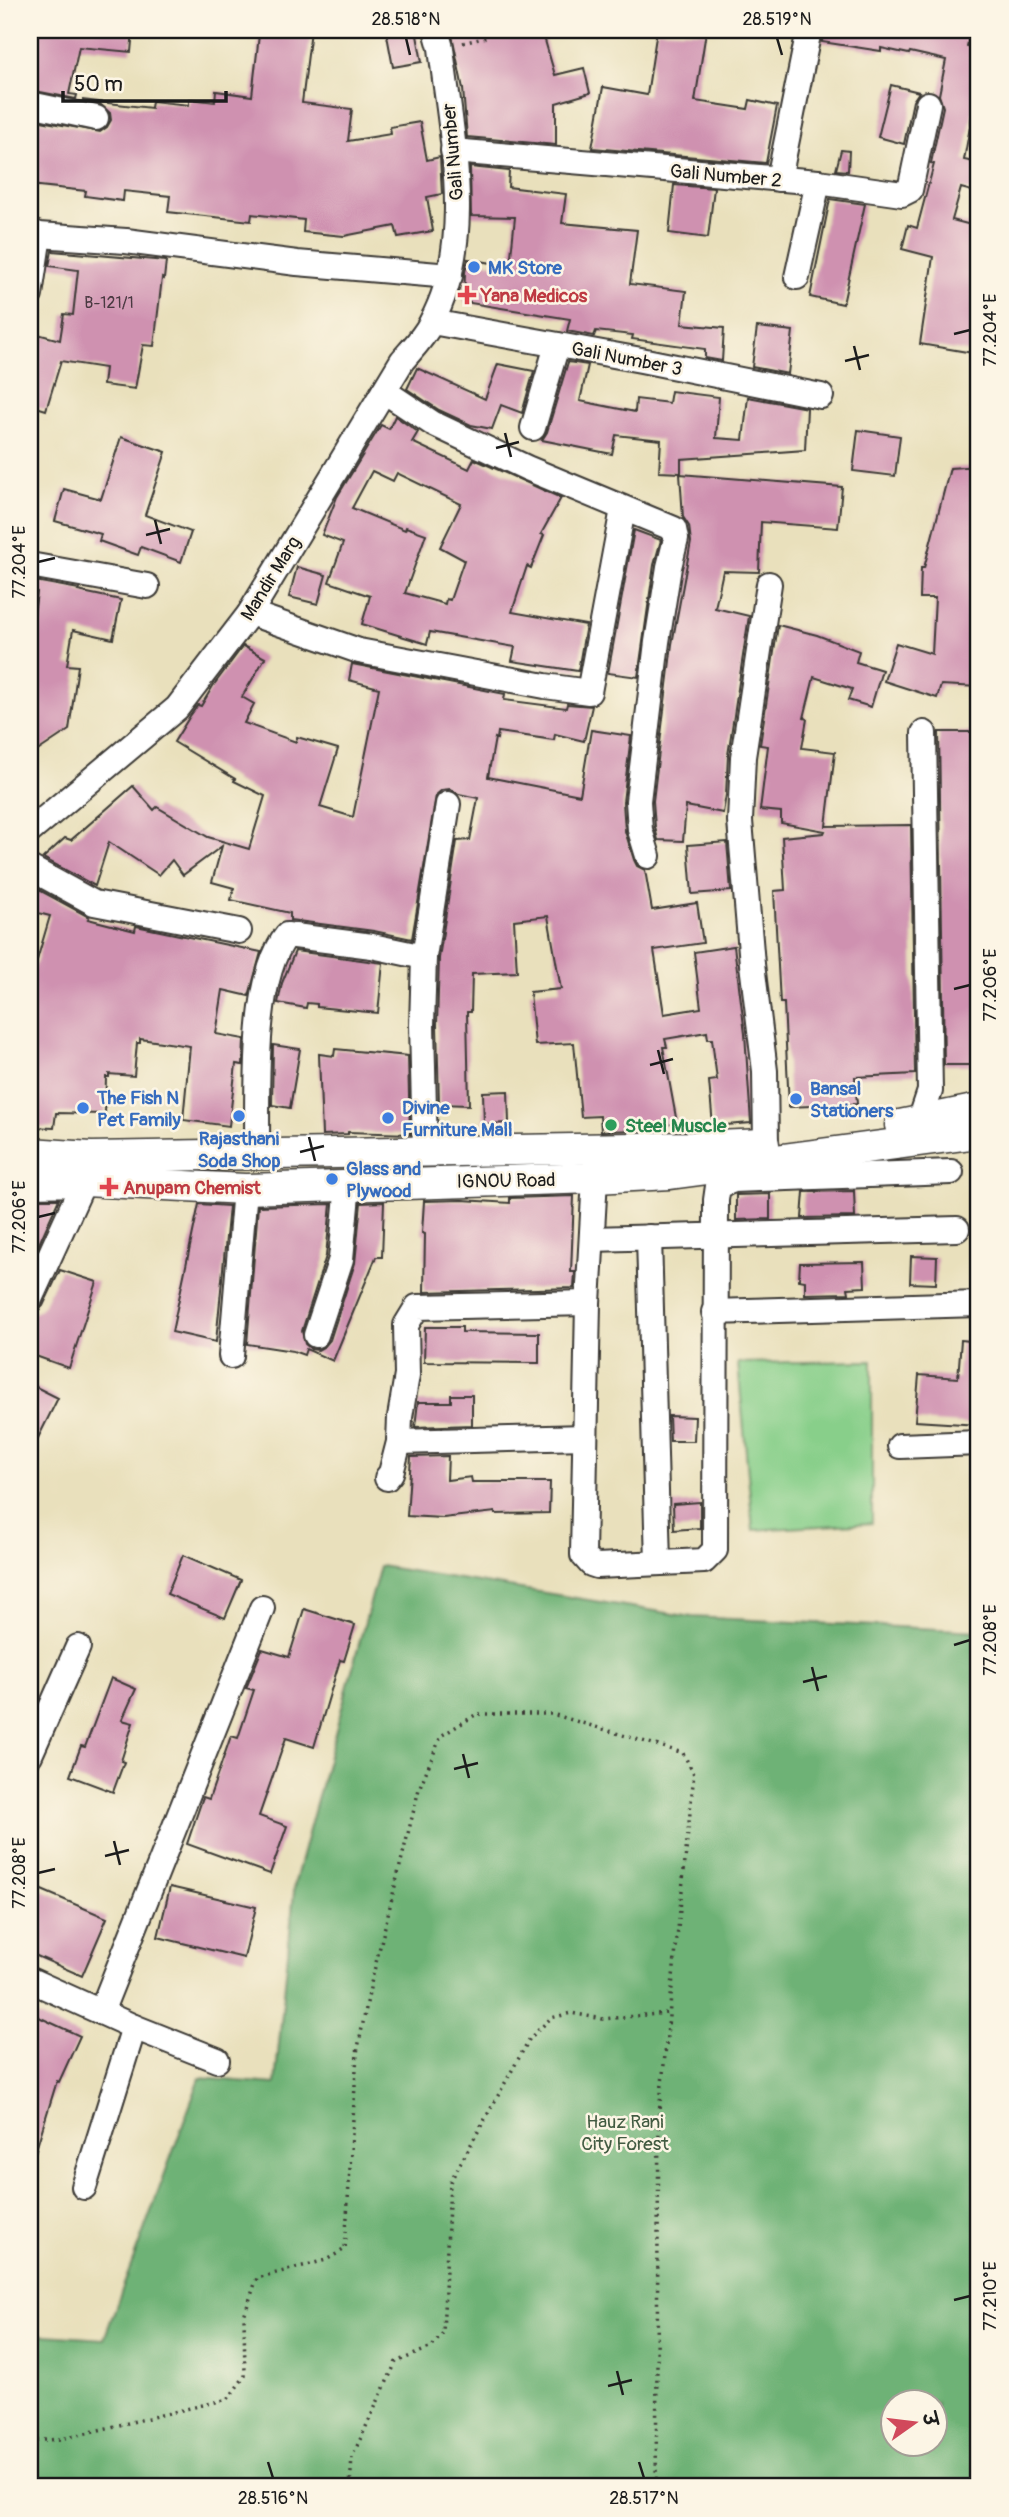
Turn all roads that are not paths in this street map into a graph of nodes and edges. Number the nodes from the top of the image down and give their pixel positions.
1 (436, 30) edge
2 (809, 30) edge
3 (30, 104) edge
4 (928, 104) dead end
5 (96, 118) dead end
6 (453, 151) junction
7 (779, 180) junction
8 (818, 182) junction
9 (34, 233) edge
10 (450, 276) junction
11 (797, 277) dead end
12 (30, 295) edge
13 (432, 322) junction
14 (557, 345) junction
15 (384, 391) junction
16 (821, 396) dead end
17 (533, 428) dead end
18 (623, 509) junction
19 (30, 565) edge
20 (769, 584) dead end
21 (147, 586) dead end
22 (250, 613) junction
23 (924, 733) dead end
24 (448, 804) dead end
25 (30, 831) edge
26 (648, 856) dead end
27 (30, 868) edge
28 (239, 932) dead end
29 (424, 957) junction
30 (979, 1109) edge
31 (919, 1121) junction
32 (979, 1133) edge
33 (766, 1144) junction
34 (425, 1152) junction
35 (30, 1153) edge
36 (257, 1153) junction
37 (596, 1164) junction
38 (951, 1172) dead end
39 (84, 1181) junction
40 (30, 1182) edge
41 (348, 1184) junction
42 (245, 1189) junction
43 (957, 1229) dead end
44 (716, 1235) junction
45 (649, 1237) junction
46 (592, 1239) junction
47 (30, 1299) edge
48 (588, 1303) junction
49 (979, 1304) edge
50 (714, 1312) junction
51 (316, 1335) dead end
52 (231, 1356) dead end
53 (585, 1437) junction
54 (399, 1442) junction
55 (979, 1443) edge
56 (900, 1446) dead end
57 (387, 1478) dead end
58 (658, 1563) junction
59 (262, 1608) dead end
60 (78, 1647) dead end
61 (30, 1755) edge
62 (30, 1980) edge
63 (101, 2012) junction
64 (134, 2027) junction
65 (217, 2060) dead end
66 (84, 2187) dead end

1 - 6 street, Gali Number
2 - 7 street
3 - 5 street
4 - 8 street, Gali Number 2
6 - 7 street, Gali Number 2
6 - 10 street, Gali Number
7 - 8 street, Gali Number 2
8 - 11 street
9 - 10 street
9 - 12 street
10 - 13 street, Mandir Marg
13 - 14 street, Gali Number 3
13 - 15 street, Mandir Marg
14 - 16 street, Gali Number 3
14 - 17 street
15 - 18 street
15 - 22 street, Mandir Marg
18 - 22 street
18 - 26 street
19 - 21 street
20 - 33 street
22 - 25 street, Mandir Marg
23 - 31 street
24 - 29 street
27 - 28 street
29 - 34 street
29 - 36 street
30 - 31 street, IGNOU Road
31 - 33 street, IGNOU Road
32 - 37 street, IGNOU Road
33 - 37 street, IGNOU Road
34 - 36 street, IGNOU Road
34 - 37 street, IGNOU Road
35 - 36 street, IGNOU Road
37 - 41 street, IGNOU Road
37 - 46 street
38 - 44 street
39 - 40 street, IGNOU Road
39 - 42 street, IGNOU Road
39 - 47 street
41 - 42 street, IGNOU Road
41 - 51 street
42 - 52 street
43 - 44 street
44 - 45 street
44 - 50 street
45 - 46 street
45 - 58 street
46 - 48 street
48 - 53 street
48 - 54 street
49 - 50 street
50 - 58 street
53 - 54 street
53 - 58 street
54 - 57 street
55 - 56 street
59 - 63 street
60 - 61 street
62 - 63 street
63 - 64 street
64 - 65 street
64 - 66 street

